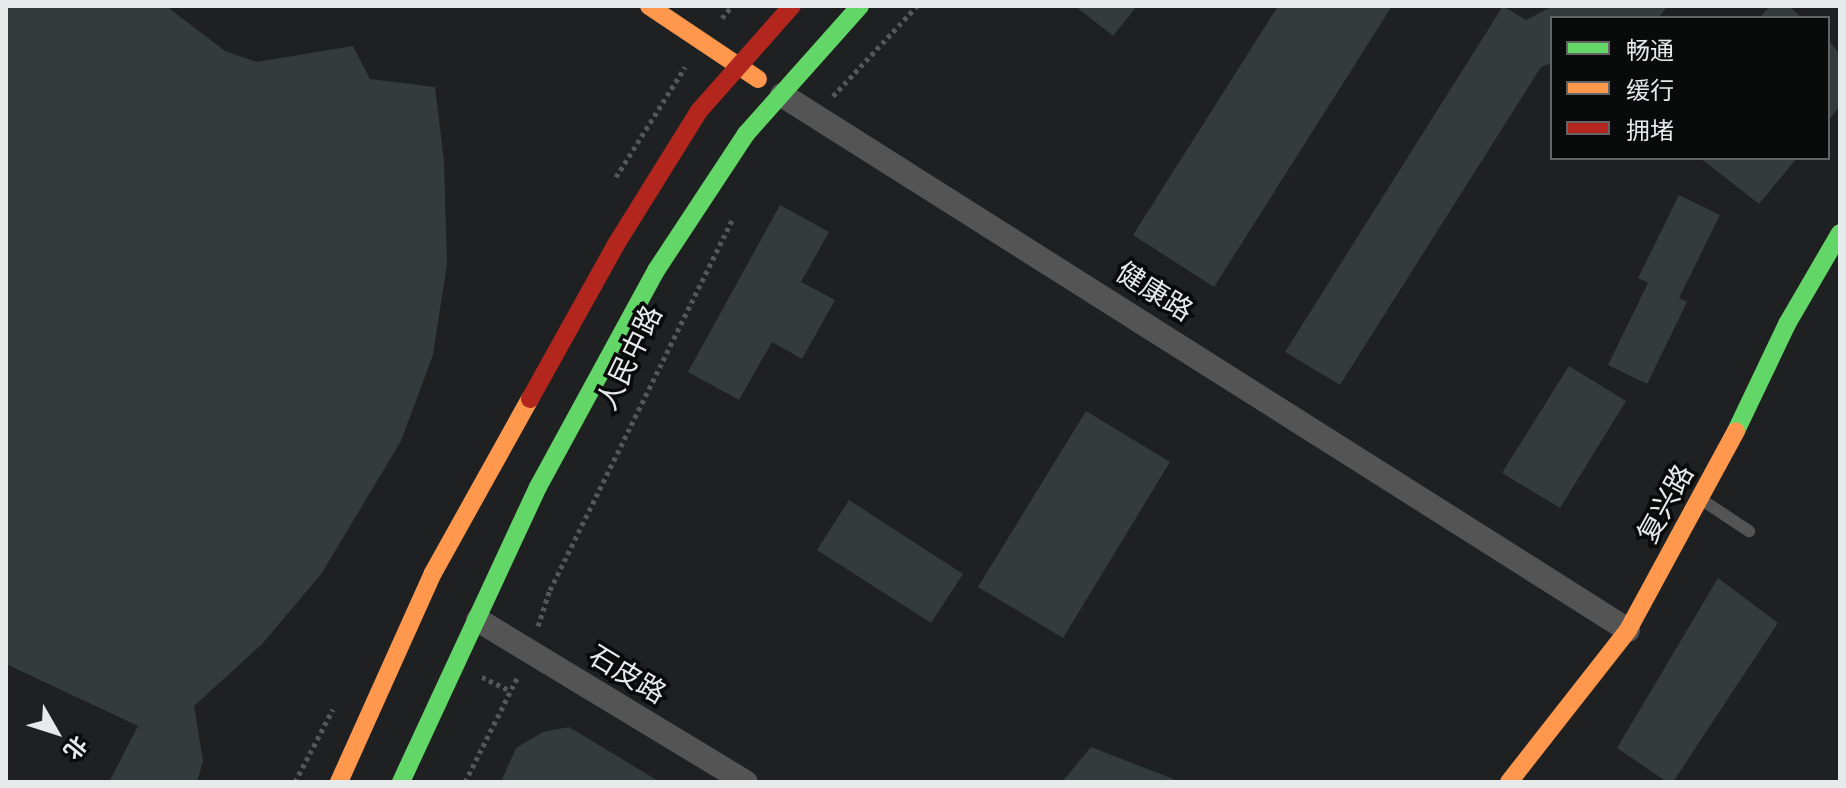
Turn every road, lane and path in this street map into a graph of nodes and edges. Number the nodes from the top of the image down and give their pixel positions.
1 (649, 6) edge
2 (792, 6) edge
3 (860, 6) edge
4 (917, 6) edge
5 (739, 66) junction
6 (782, 95) junction
7 (811, 115) junction
8 (736, 212) dead end
9 (1840, 233) edge
10 (1703, 500) junction
11 (1749, 531) dead end
12 (478, 620) junction
13 (1628, 630) junction
14 (530, 652) junction
15 (339, 782) edge
16 (401, 782) edge
17 (465, 782) edge
18 (746, 782) edge
19 (1509, 782) edge

1 - 5 main road, 健康路
2 - 5 main road
3 - 6 main road, 人民中路
4 - 7 path
5 - 6 main road, 健康路
5 - 15 main road
6 - 7 street, 健康路
6 - 12 main road, 人民中路
7 - 13 street, 健康路
8 - 14 path, 人民中路
9 - 10 main road, 复兴路
10 - 11 lane
10 - 13 main road, 复兴路
12 - 14 street, 石皮路
12 - 16 main road, 人民中路
13 - 19 main road, 复兴路
14 - 17 path, 人民中路
14 - 18 street, 石皮路

